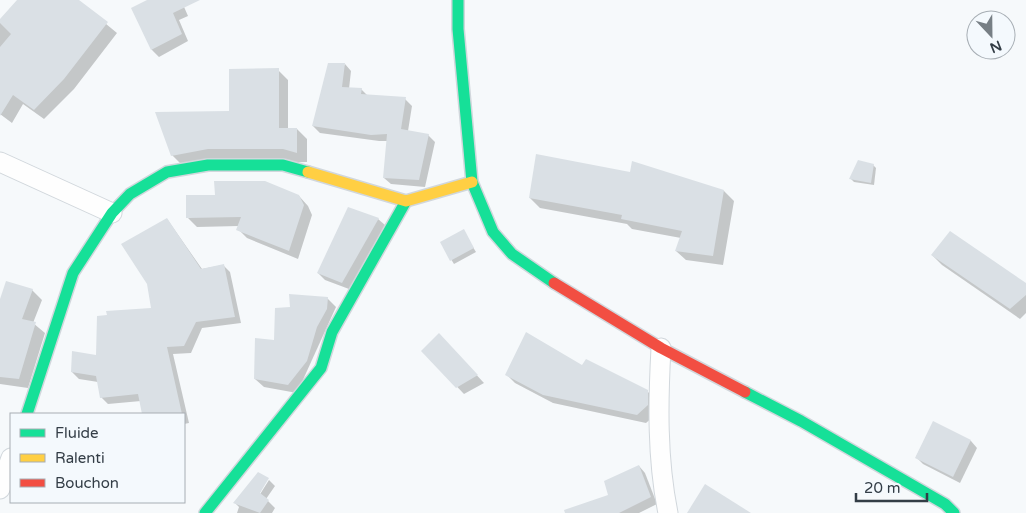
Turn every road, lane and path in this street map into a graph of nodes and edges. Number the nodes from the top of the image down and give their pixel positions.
1 (458, 0) edge
2 (0, 162) edge
3 (472, 182) junction
4 (406, 201) junction
5 (112, 212) junction
6 (661, 348) junction
7 (26, 413) edge
8 (10, 461) edge
9 (0, 489) edge
10 (205, 513) edge
11 (668, 513) edge
12 (954, 513) edge

1 - 3 street
2 - 5 street
3 - 4 street
3 - 6 street
4 - 5 street
4 - 10 street
5 - 7 street
6 - 11 street
6 - 12 street
8 - 9 street

